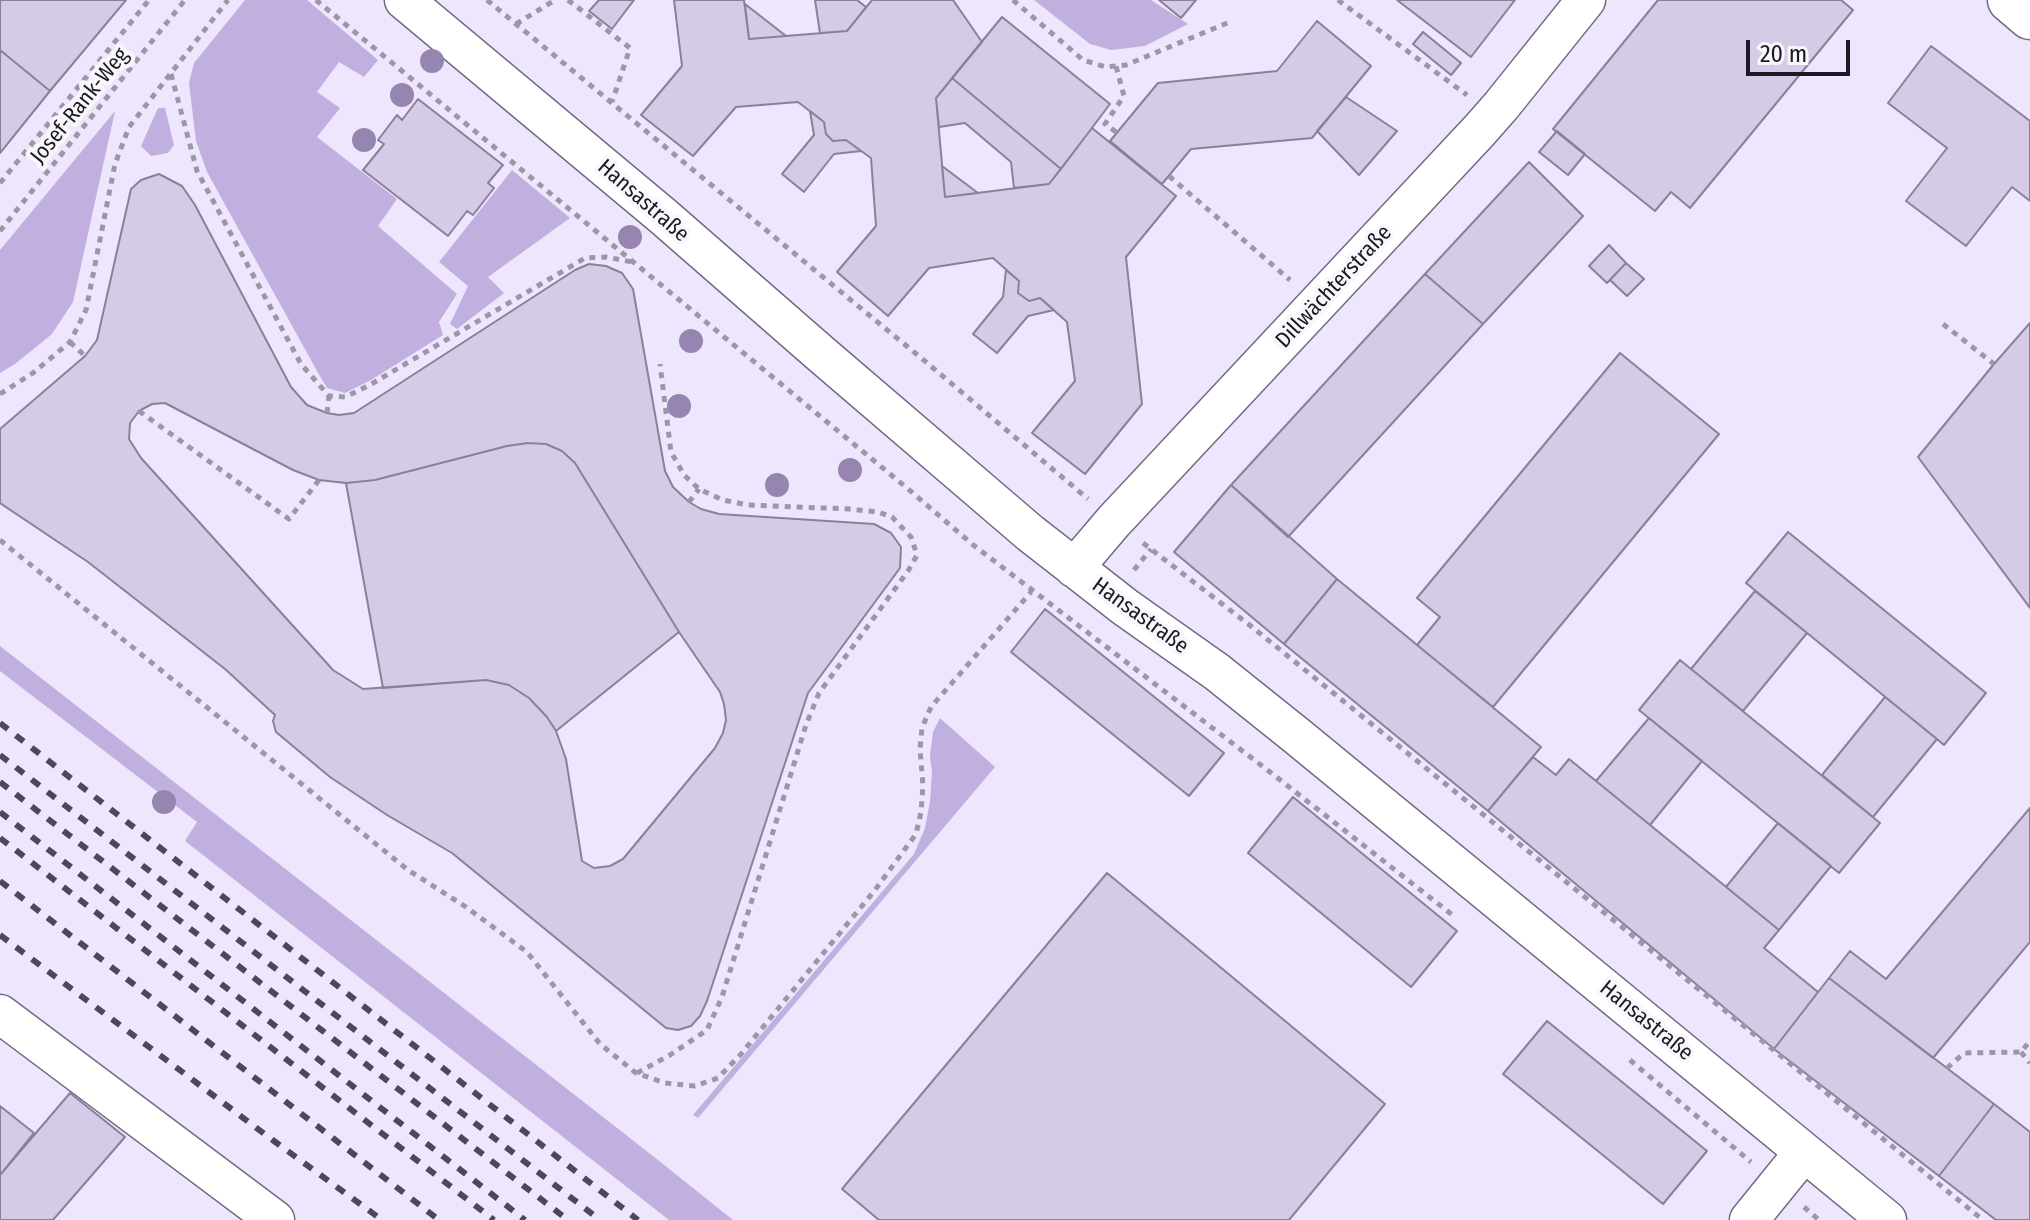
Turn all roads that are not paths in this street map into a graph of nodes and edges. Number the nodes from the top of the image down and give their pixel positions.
1 (404, 0) edge
2 (1586, 0) edge
3 (2010, 0) edge
4 (2030, 17) edge
5 (1074, 568) junction
6 (0, 1014) edge
7 (1804, 1152) junction
8 (275, 1220) edge
9 (1749, 1220) edge
10 (1887, 1220) edge

1 - 5 street, Hansastraße
2 - 5 street, Dillwächterstraße
3 - 4 main road
5 - 7 street, Hansastraße
6 - 8 street
7 - 9 street
7 - 10 street, Hansastraße

